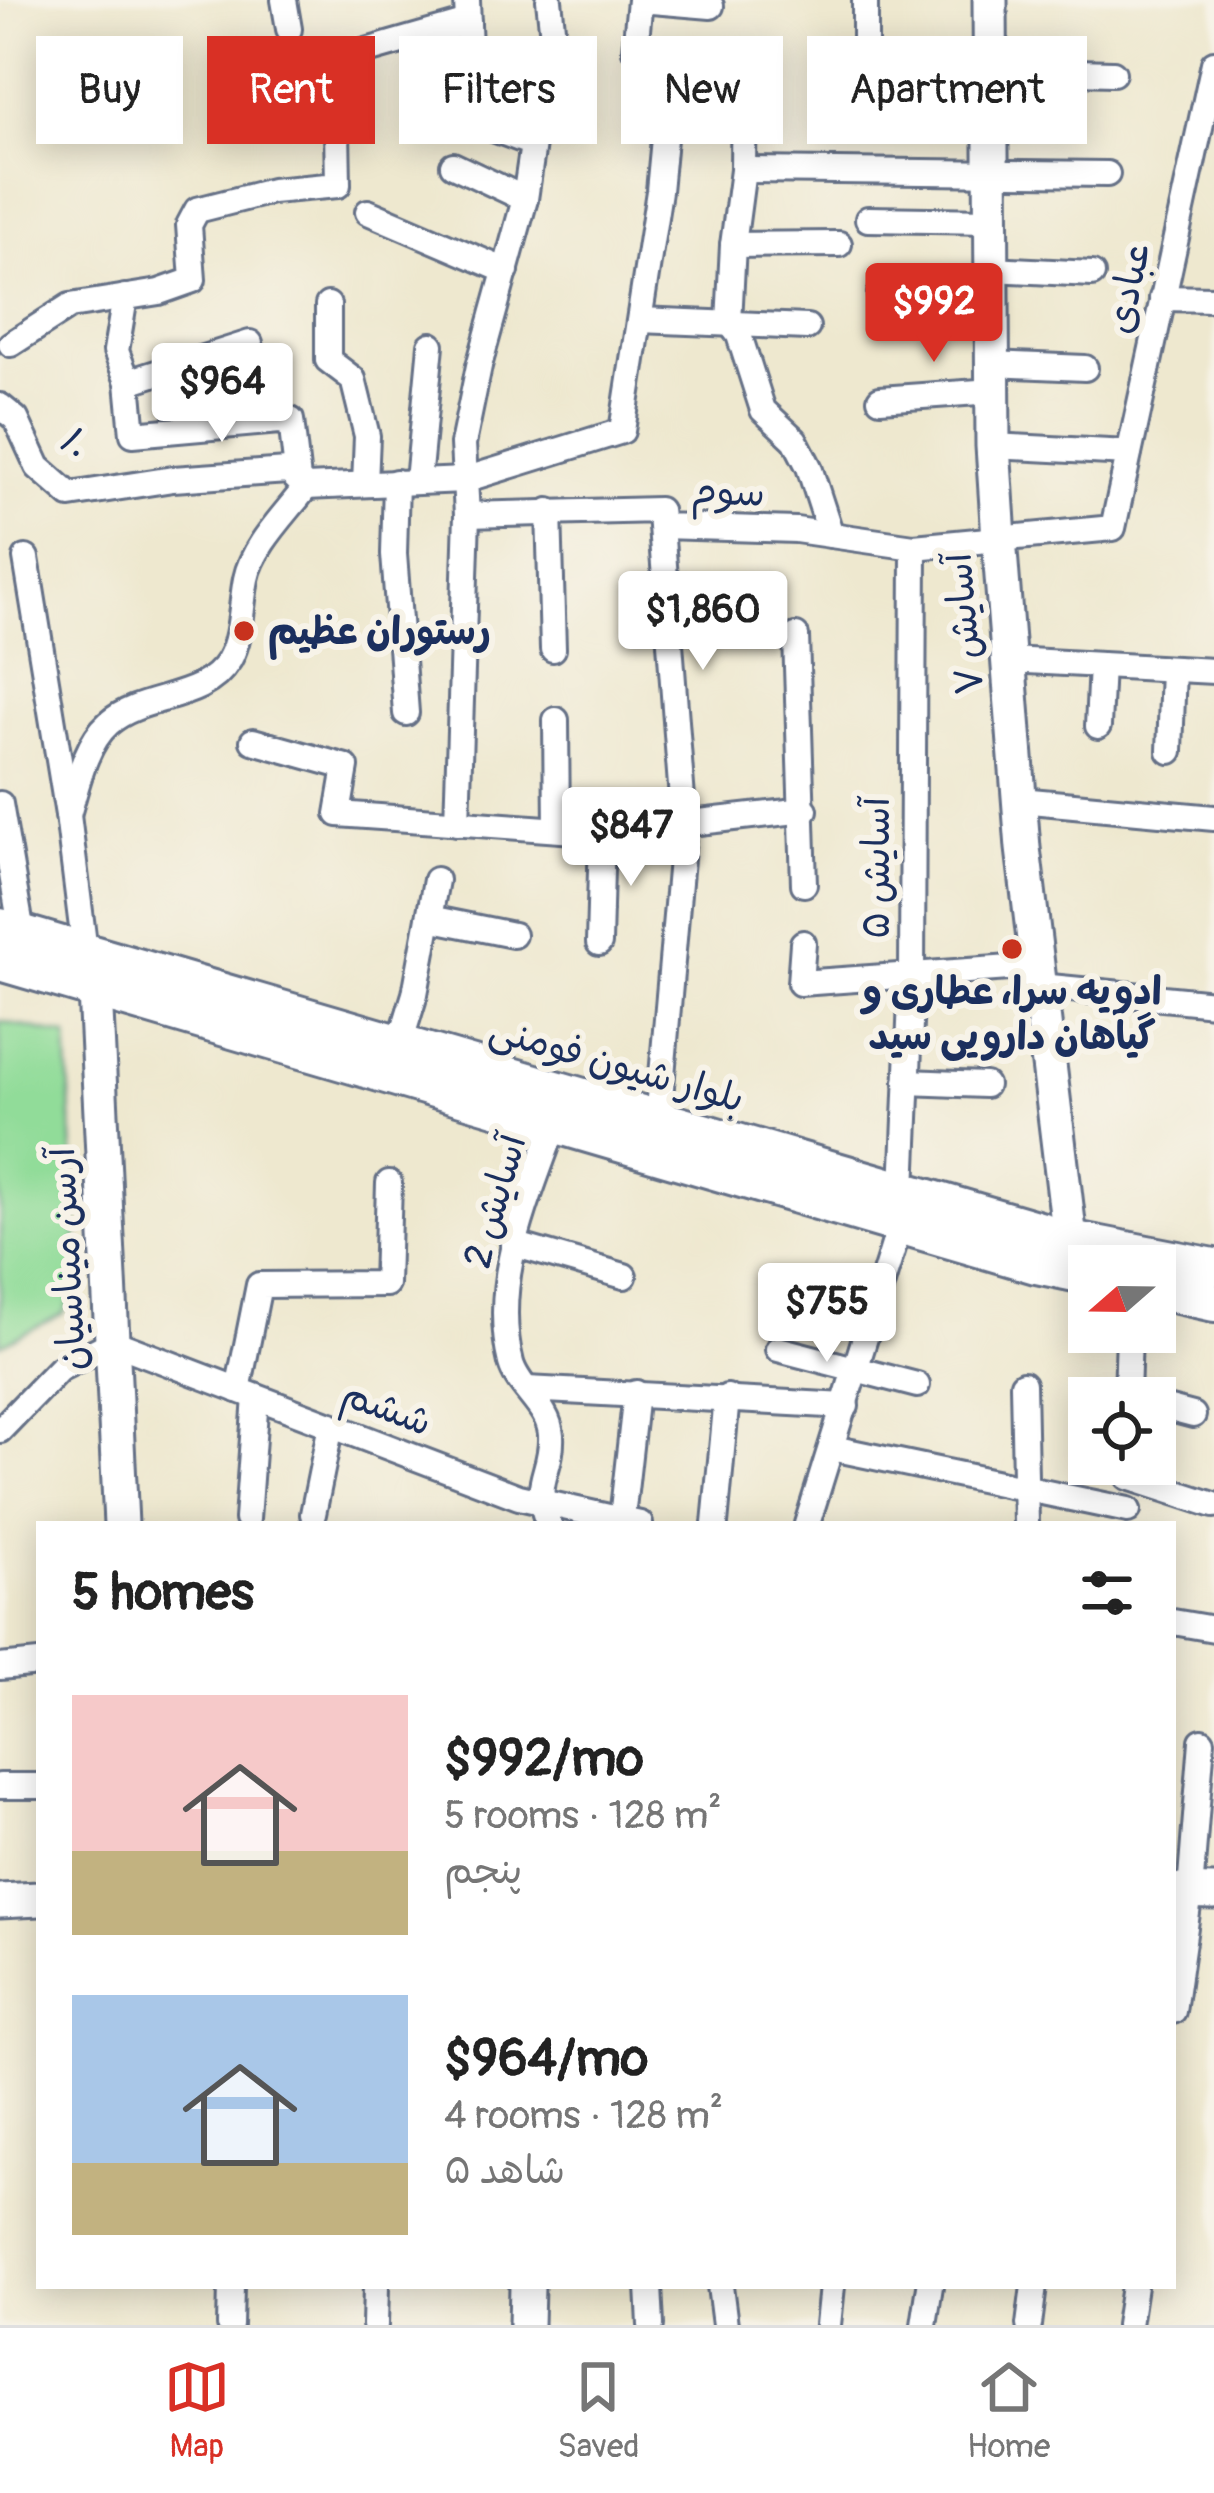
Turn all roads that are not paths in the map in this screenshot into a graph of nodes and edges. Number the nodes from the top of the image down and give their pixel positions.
1 (284, 0) edge
2 (550, 0) edge
3 (640, 0) edge
4 (865, 0) edge
5 (990, 0) edge
6 (711, 6) dead end
7 (467, 11) edge
8 (289, 29) dead end
9 (554, 36) edge
10 (636, 36) edge
11 (866, 36) edge
12 (991, 36) edge
13 (375, 47) edge
14 (1214, 63) edge
15 (1087, 72) edge
16 (1113, 73) dead end
17 (1207, 122) edge
18 (337, 144) edge
19 (533, 144) edge
20 (663, 144) edge
21 (743, 144) edge
22 (991, 144) edge
23 (453, 165) dead end
24 (743, 170) junction
25 (991, 170) junction
26 (1107, 174) dead end
27 (525, 200) junction
28 (368, 212) dead end
29 (868, 219) dead end
30 (992, 220) junction
31 (839, 244) dead end
32 (733, 245) junction
33 (506, 271) junction
34 (1092, 274) dead end
35 (992, 283) junction
36 (880, 294) dead end
37 (125, 297) junction
38 (1162, 298) junction
39 (1214, 299) edge
40 (328, 305) dead end
41 (640, 320) junction
42 (729, 322) junction
43 (807, 327) dead end
44 (250, 343) dead end
45 (10, 344) dead end
46 (431, 345) dead end
47 (1085, 368) dead end
48 (993, 378) junction
49 (128, 382) junction
50 (880, 399) dead end
51 (0, 406) edge
52 (993, 446) junction
53 (1129, 453) junction
54 (464, 480) junction
55 (407, 481) junction
56 (302, 483) junction
57 (365, 484) junction
58 (549, 511) junction
59 (467, 515) junction
60 (661, 526) junction
61 (1113, 528) joint
62 (831, 535) junction
63 (999, 538) junction
64 (914, 547) junction
65 (26, 558) dead end
66 (796, 636) dead end
67 (553, 649) dead end
68 (1009, 660) junction
69 (1101, 665) junction
70 (1172, 669) junction
71 (1214, 671) edge
72 (406, 713) dead end
73 (556, 720) dead end
74 (1098, 726) dead end
75 (253, 741) dead end
76 (1170, 752) dead end
77 (1020, 800) junction
78 (0, 804) edge
79 (805, 810) junction
80 (68, 814) junction
81 (1214, 818) edge
82 (457, 824) junction
83 (684, 825) junction
84 (557, 830) junction
85 (602, 833) junction
86 (436, 880) dead end
87 (804, 884) dead end
88 (429, 917) junction
89 (513, 935) dead end
90 (7, 941) edge
91 (599, 943) dead end
92 (803, 943) dead end
93 (85, 952) junction
94 (912, 976) junction
95 (1039, 976) junction
96 (95, 991) junction
97 (1214, 1003) edge
98 (400, 1043) junction
99 (907, 1082) junction
100 (985, 1085) dead end
101 (658, 1120) junction
102 (555, 1123) junction
103 (389, 1183) dead end
104 (902, 1206) junction
105 (1070, 1239) junction
106 (513, 1244) junction
107 (1214, 1267) edge
108 (1068, 1272) edge
109 (624, 1276) dead end
110 (1176, 1295) edge
111 (1214, 1303) edge
112 (112, 1342) junction
113 (778, 1349) dead end
114 (857, 1369) junction
115 (1023, 1384) dead end
116 (916, 1385) dead end
117 (526, 1389) junction
118 (247, 1393) junction
119 (635, 1393) junction
120 (727, 1397) junction
121 (846, 1406) junction
122 (1176, 1410) edge
123 (1193, 1414) dead end
124 (331, 1425) junction
125 (0, 1430) edge
126 (832, 1448) junction
127 (1128, 1485) edge
128 (1163, 1485) edge
129 (1027, 1486) junction
130 (1214, 1505) edge
131 (544, 1513) edge
132 (313, 1514) dead end
133 (1128, 1517) edge
134 (248, 1519) dead end
135 (122, 1521) edge
136 (631, 1521) edge
137 (715, 1521) edge
138 (808, 1521) edge
139 (1026, 1521) edge
140 (1176, 1623) edge
141 (1214, 1629) edge
142 (36, 1663) edge
143 (0, 1667) edge
144 (1202, 1741) dead end
145 (0, 1786) edge
146 (36, 1786) edge
147 (1192, 1892) edge
148 (36, 1899) edge
149 (0, 1901) edge
150 (1176, 1992) edge
151 (231, 2289) edge
152 (376, 2289) edge
153 (526, 2289) edge
154 (649, 2289) edge
155 (720, 2289) edge
156 (832, 2289) edge
157 (930, 2289) edge
158 (1034, 2289) edge
159 (1134, 2289) edge
160 (230, 2325) edge
161 (375, 2325) edge
162 (526, 2325) edge
163 (651, 2325) edge
164 (725, 2325) edge
165 (828, 2325) edge
166 (924, 2325) edge
167 (1029, 2325) edge
168 (1128, 2325) edge

1 - 8 street
2 - 9 street
3 - 6 street
3 - 10 street
4 - 11 street
5 - 12 street, آسایش ۷
7 - 13 street
14 - 17 street, عبادی
15 - 16 street
17 - 38 street, عبادی
18 - 37 street
19 - 27 street
20 - 41 street
21 - 24 street
22 - 25 street, آسایش ۷
23 - 27 street
24 - 25 street
24 - 32 street
25 - 26 street
25 - 30 street, آسایش ۷
27 - 33 street
28 - 33 street
29 - 30 street
30 - 35 street, آسایش ۷
31 - 32 street
32 - 42 street
33 - 54 street
34 - 35 street
35 - 36 street
35 - 48 street, آسایش ۷
37 - 45 street
37 - 49 street
38 - 39 street
38 - 53 street, عبادی
40 - 57 street
41 - 42 street
41 - 54 street, ۱۰
42 - 43 street
42 - 62 street
44 - 49 street
46 - 55 street
47 - 48 street
48 - 50 street
48 - 52 street, آسایش ۷
49 - 56 street
51 - 56 street, ۱۰
52 - 53 street
52 - 63 street, آسایش ۷
53 - 61 street, عبادی
54 - 55 street, ۱۰
54 - 59 street
55 - 57 street, ۱۰
55 - 72 street
56 - 57 street, ۱۰
56 - 80 street
58 - 59 street, سوم
58 - 60 street, سوم
58 - 67 street
59 - 82 street
60 - 62 street, سوم
60 - 83 street
61 - 63 street, سوم
62 - 64 street, سوم
63 - 64 street, سوم
63 - 68 street, آسایش ۷
64 - 94 street, آسایش ۵
65 - 80 street
66 - 79 street
68 - 69 street
68 - 77 street, آسایش ۷
69 - 70 street
69 - 74 street
70 - 71 street
70 - 76 street
73 - 84 street
75 - 82 street
77 - 81 street
77 - 95 street, آسایش ۷
78 - 90 street
79 - 83 street
79 - 87 street
80 - 93 street
82 - 84 street
83 - 85 street
83 - 101 street
84 - 85 street
85 - 91 street
86 - 88 street
88 - 89 street
88 - 98 street
90 - 93 main road, بلوار شیون فومنی
90 - 96 main road, بلوار شیون فومنی
92 - 94 street
93 - 98 main road, بلوار شیون فومنی
94 - 95 street
94 - 99 street, آسایش ۵
95 - 97 street
95 - 105 street, آسایش ۷
96 - 102 main road, بلوار شیون فومنی
96 - 112 street, آرسن میناسیان
98 - 101 main road, بلوار شیون فومنی
99 - 100 street
99 - 104 street, آسایش ۵
101 - 104 main road, بلوار شیون فومنی
102 - 104 main road, بلوار شیون فومنی
102 - 106 street, آسایش 2
103 - 118 street
104 - 105 main road, بلوار شیون فومنی
104 - 108 main road, بلوار شیون فومنی
104 - 114 street, آسایش ۵
105 - 107 main road, بلوار شیون فومنی
106 - 109 street
106 - 117 street, آسایش 2
110 - 111 main road
112 - 118 street, ششم
112 - 125 street
112 - 135 street, آرسن میناسیان
113 - 114 street
114 - 116 street
114 - 121 street, آسایش ۵
115 - 129 street
117 - 119 street
117 - 131 street, آسایش 2
118 - 124 street, ششم
118 - 134 street
119 - 120 street
119 - 136 street
120 - 121 street
120 - 137 street
121 - 126 street, آسایش ۵
122 - 123 street
124 - 131 street, ششم
124 - 132 street
126 - 129 street
126 - 138 street, آسایش ۵
127 - 133 street
128 - 130 street
129 - 133 street
129 - 139 street
131 - 136 street, ششم
140 - 141 street
142 - 143 street
144 - 147 street
145 - 146 street
147 - 150 street
148 - 149 street
151 - 160 street
152 - 161 street
153 - 162 street
154 - 163 street
155 - 164 street
156 - 165 street
157 - 166 street
158 - 167 street
159 - 168 street

